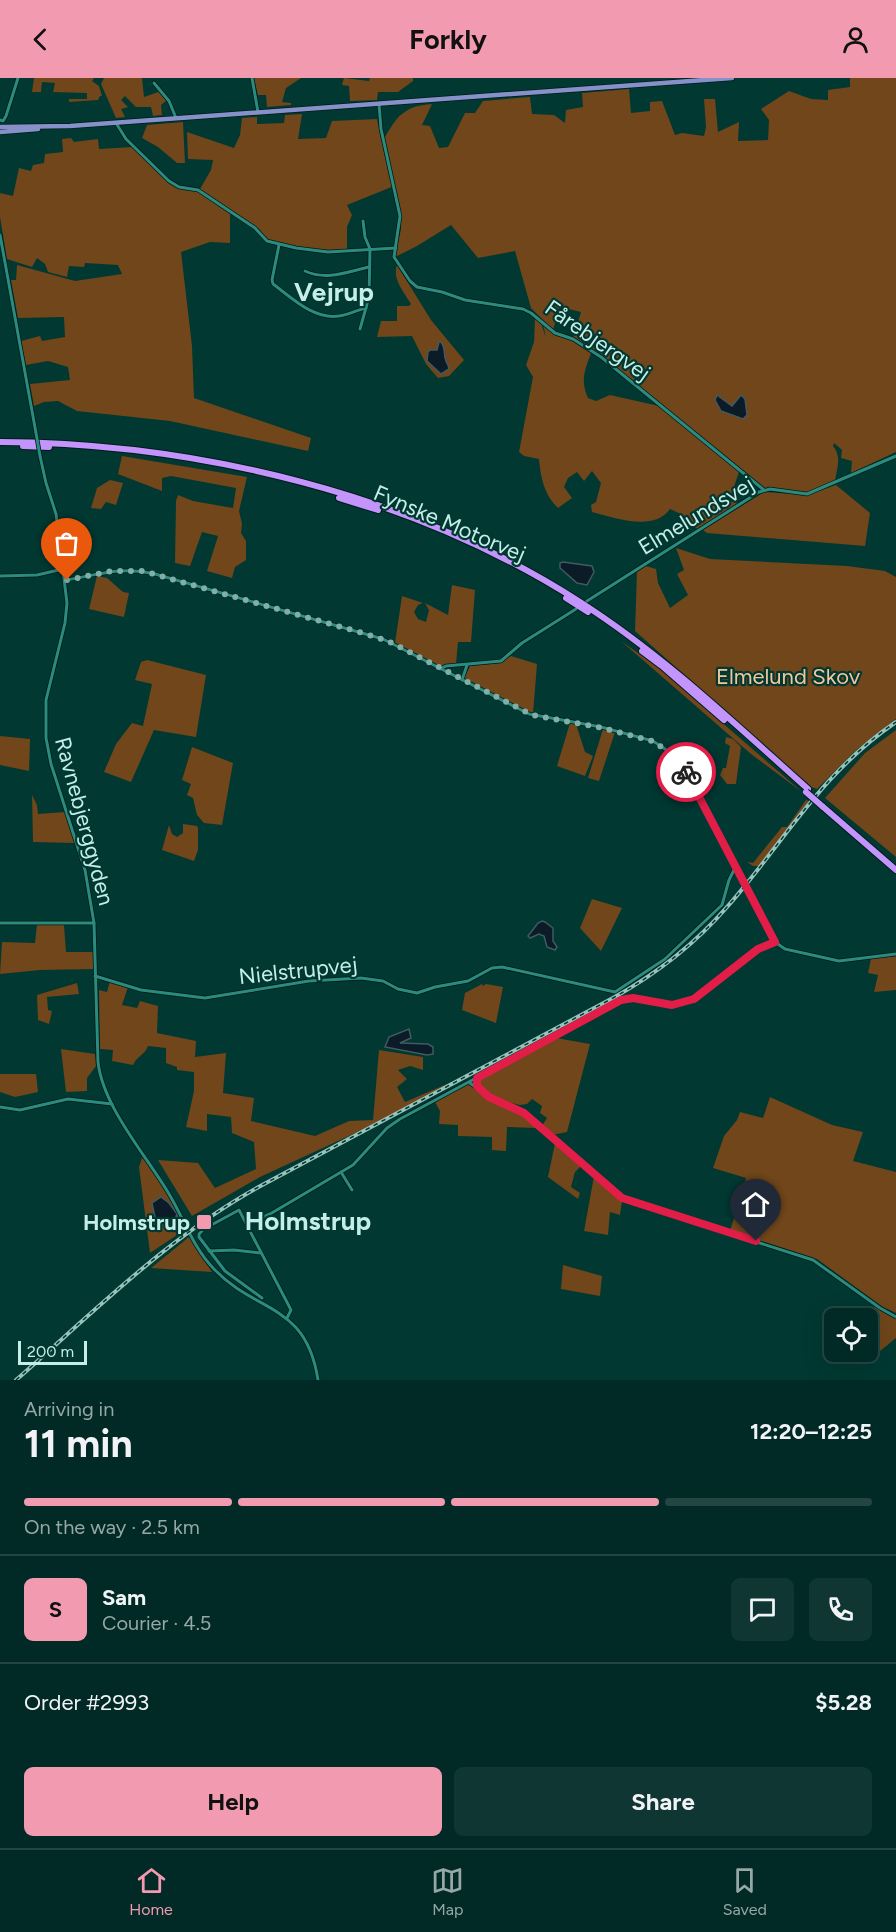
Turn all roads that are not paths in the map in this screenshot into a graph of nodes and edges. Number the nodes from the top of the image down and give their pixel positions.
1 (18, 78) edge
2 (252, 78) edge
3 (732, 78) edge
4 (154, 83) dead end
5 (378, 104) junction
6 (258, 112) junction
7 (176, 118) junction
8 (0, 120) edge
9 (116, 123) junction
10 (70, 126) junction
11 (0, 129) edge
12 (363, 220) dead end
13 (0, 235) edge
14 (279, 245) junction
15 (396, 248) junction
16 (370, 249) junction
17 (369, 267) junction
18 (305, 271) dead end
19 (366, 308) junction
20 (360, 329) dead end
21 (0, 444) edge
22 (896, 456) edge
23 (764, 490) junction
24 (64, 569) junction
25 (0, 576) edge
26 (65, 580) junction
27 (587, 601) dead end
28 (576, 609) dead end
29 (467, 664) junction
30 (441, 669) junction
31 (462, 680) junction
32 (823, 805) junction
33 (896, 865) edge
34 (736, 866) junction
35 (896, 870) edge
36 (741, 875) junction
37 (731, 876) junction
38 (0, 923) edge
39 (94, 923) junction
40 (775, 942) junction
41 (896, 954) edge
42 (95, 976) junction
43 (477, 1078) junction
44 (469, 1082) junction
45 (477, 1086) junction
46 (112, 1104) junction
47 (0, 1107) edge
48 (341, 1172) junction
49 (352, 1190) dead end
50 (247, 1224) junction
51 (208, 1251) junction
52 (261, 1253) junction
53 (262, 1298) dead end
54 (896, 1317) edge
55 (287, 1318) junction
56 (318, 1380) edge

1 - 8 street
2 - 6 street
3 - 5 main road
4 - 7 street
5 - 6 main road
5 - 15 street
6 - 7 main road
7 - 9 main road
9 - 10 main road
9 - 14 street
10 - 11 main road
10 - 11 main road
12 - 16 street
13 - 24 street, Ravnebjerggyden, bridge
14 - 16 street
14 - 19 street
15 - 16 street
15 - 23 street, Fårebjergvej
16 - 17 street
17 - 18 street
17 - 19 street
19 - 20 street
21 - 32 highway, Fynske Motorvej, bridge
22 - 23 street, Elmelundsvej
23 - 27 street, Elmelundsvej
24 - 25 street
24 - 26 street, Ravnebjerggyden
26 - 30 street
26 - 39 street, Ravnebjerggyden
28 - 29 street
29 - 30 street
29 - 31 street
30 - 31 street
31 - 34 street
32 - 33 highway, Fynske Motorvej
32 - 35 highway, Fynske Motorvej
34 - 36 street
34 - 37 street, Nielstrupvej
36 - 37 street
36 - 40 street
37 - 42 street, Nielstrupvej
38 - 39 street
39 - 42 street, Ravnebjerggyden
40 - 41 street
40 - 43 street
42 - 46 street, Ravnebjerggyden
43 - 44 street
43 - 45 street
44 - 45 street
44 - 48 street
45 - 54 street
46 - 47 street
46 - 55 street, Ravnebjerggyden
48 - 49 street
48 - 50 street
50 - 51 street
50 - 52 street
51 - 52 street
51 - 53 street
52 - 55 street
55 - 56 street, Ravnebjerggyden

